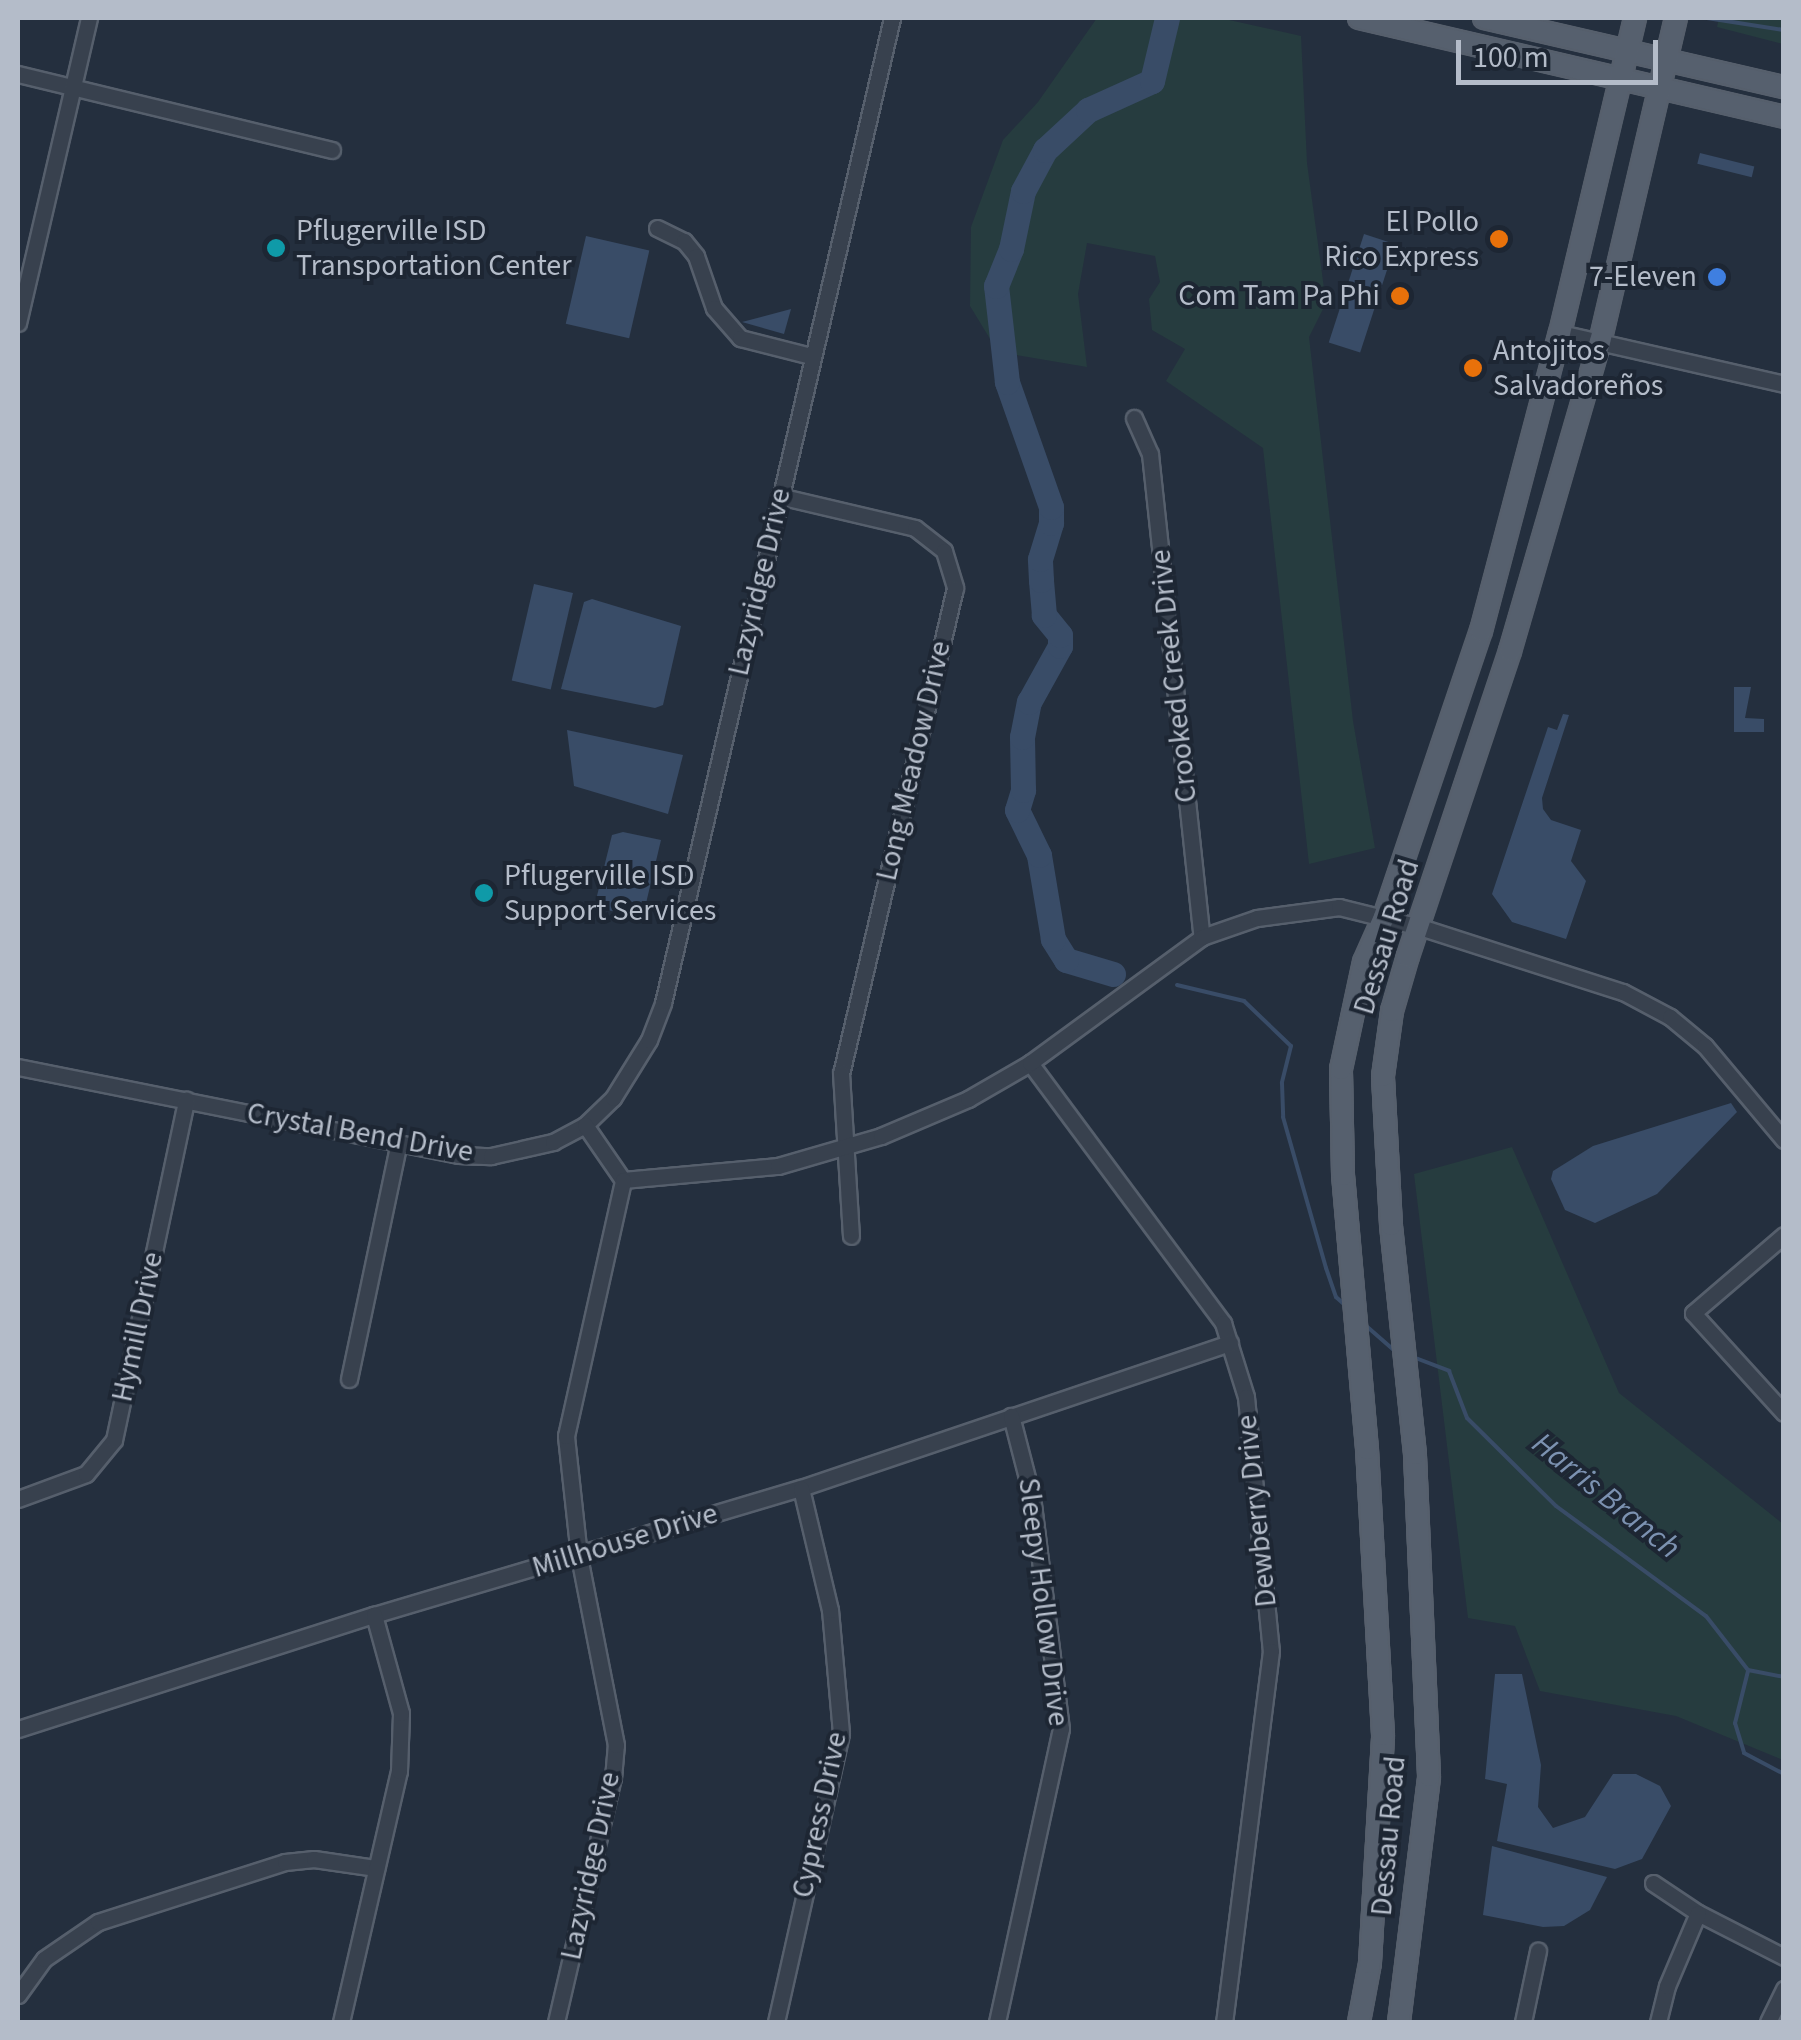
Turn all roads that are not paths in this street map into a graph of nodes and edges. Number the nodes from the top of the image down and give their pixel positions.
1 (88, 18) edge
2 (892, 18) edge
3 (1359, 18) edge
4 (1484, 18) edge
5 (1635, 18) edge
6 (1676, 18) edge
7 (1627, 52) junction
8 (1666, 61) junction
9 (18, 74) edge
10 (1620, 79) junction
11 (73, 87) junction
12 (1784, 87) edge
13 (1658, 88) junction
14 (1784, 117) edge
15 (332, 150) dead end
16 (656, 228) dead end
17 (18, 324) edge
18 (1560, 333) junction
19 (1600, 342) junction
20 (811, 356) junction
21 (1784, 384) edge
22 (1134, 418) dead end
23 (779, 496) junction
24 (1384, 916) junction
25 (1420, 927) junction
26 (1202, 937) junction
27 (1030, 1063) junction
28 (18, 1066) edge
29 (186, 1100) junction
30 (586, 1125) junction
31 (1784, 1140) edge
32 (398, 1146) junction
33 (845, 1147) junction
34 (623, 1180) junction
35 (1784, 1235) edge
36 (851, 1236) dead end
37 (1230, 1343) junction
38 (350, 1379) dead end
39 (1784, 1413) edge
40 (1012, 1416) junction
41 (801, 1488) junction
42 (18, 1499) edge
43 (578, 1556) junction
44 (374, 1615) junction
45 (18, 1730) edge
46 (376, 1868) junction
47 (1653, 1883) dead end
48 (1698, 1913) junction
49 (1538, 1951) dead end
50 (1784, 1958) edge
51 (1784, 1988) edge
52 (18, 1994) edge
53 (341, 2022) edge
54 (556, 2022) edge
55 (776, 2022) edge
56 (997, 2022) edge
57 (1224, 2022) edge
58 (1359, 2022) edge
59 (1399, 2022) edge
60 (1523, 2022) edge
61 (1658, 2022) edge
62 (1768, 2022) edge

1 - 11 street
2 - 20 street, Lazyridge Drive
3 - 10 main road
4 - 7 main road
5 - 7 main road, Dessau Road
6 - 8 main road, Dessau Road
7 - 8 main road
7 - 10 main road, Dessau Road
8 - 12 main road
8 - 13 main road, Dessau Road
9 - 11 street
10 - 13 main road
10 - 18 main road, Dessau Road
11 - 15 street
11 - 17 street
13 - 14 main road
13 - 19 main road, Dessau Road
16 - 20 street
18 - 19 street
18 - 24 main road, Dessau Road
19 - 21 street
19 - 25 main road, Dessau Road
20 - 23 street, Lazyridge Drive
22 - 26 street, Crooked Creek Drive
23 - 30 street, Lazyridge Drive
23 - 33 street, Long Meadow Drive
24 - 25 street
24 - 26 street
24 - 58 main road, Dessau Road
25 - 31 street
25 - 59 main road, Dessau Road
26 - 27 street
27 - 33 street
27 - 37 street, Dewberry Drive
28 - 29 street, Crystal Bend Drive
29 - 32 street, Crystal Bend Drive
29 - 42 street, Hymill Drive
30 - 32 street, Crystal Bend Drive
30 - 34 street
32 - 38 street
33 - 34 street
33 - 36 street, Long Meadow Drive
34 - 43 street, Lazyridge Drive
35 - 39 street
37 - 40 street, Millhouse Drive
37 - 57 street, Dewberry Drive
40 - 41 street, Millhouse Drive
40 - 56 street, Sleepy Hollow Drive
41 - 43 street, Millhouse Drive
41 - 55 street, Cypress Drive
43 - 44 street, Millhouse Drive
43 - 54 street, Lazyridge Drive
44 - 45 street, Millhouse Drive
44 - 46 street
46 - 52 street
46 - 53 street
47 - 48 street
48 - 50 street
48 - 61 street
49 - 60 street
51 - 62 street

